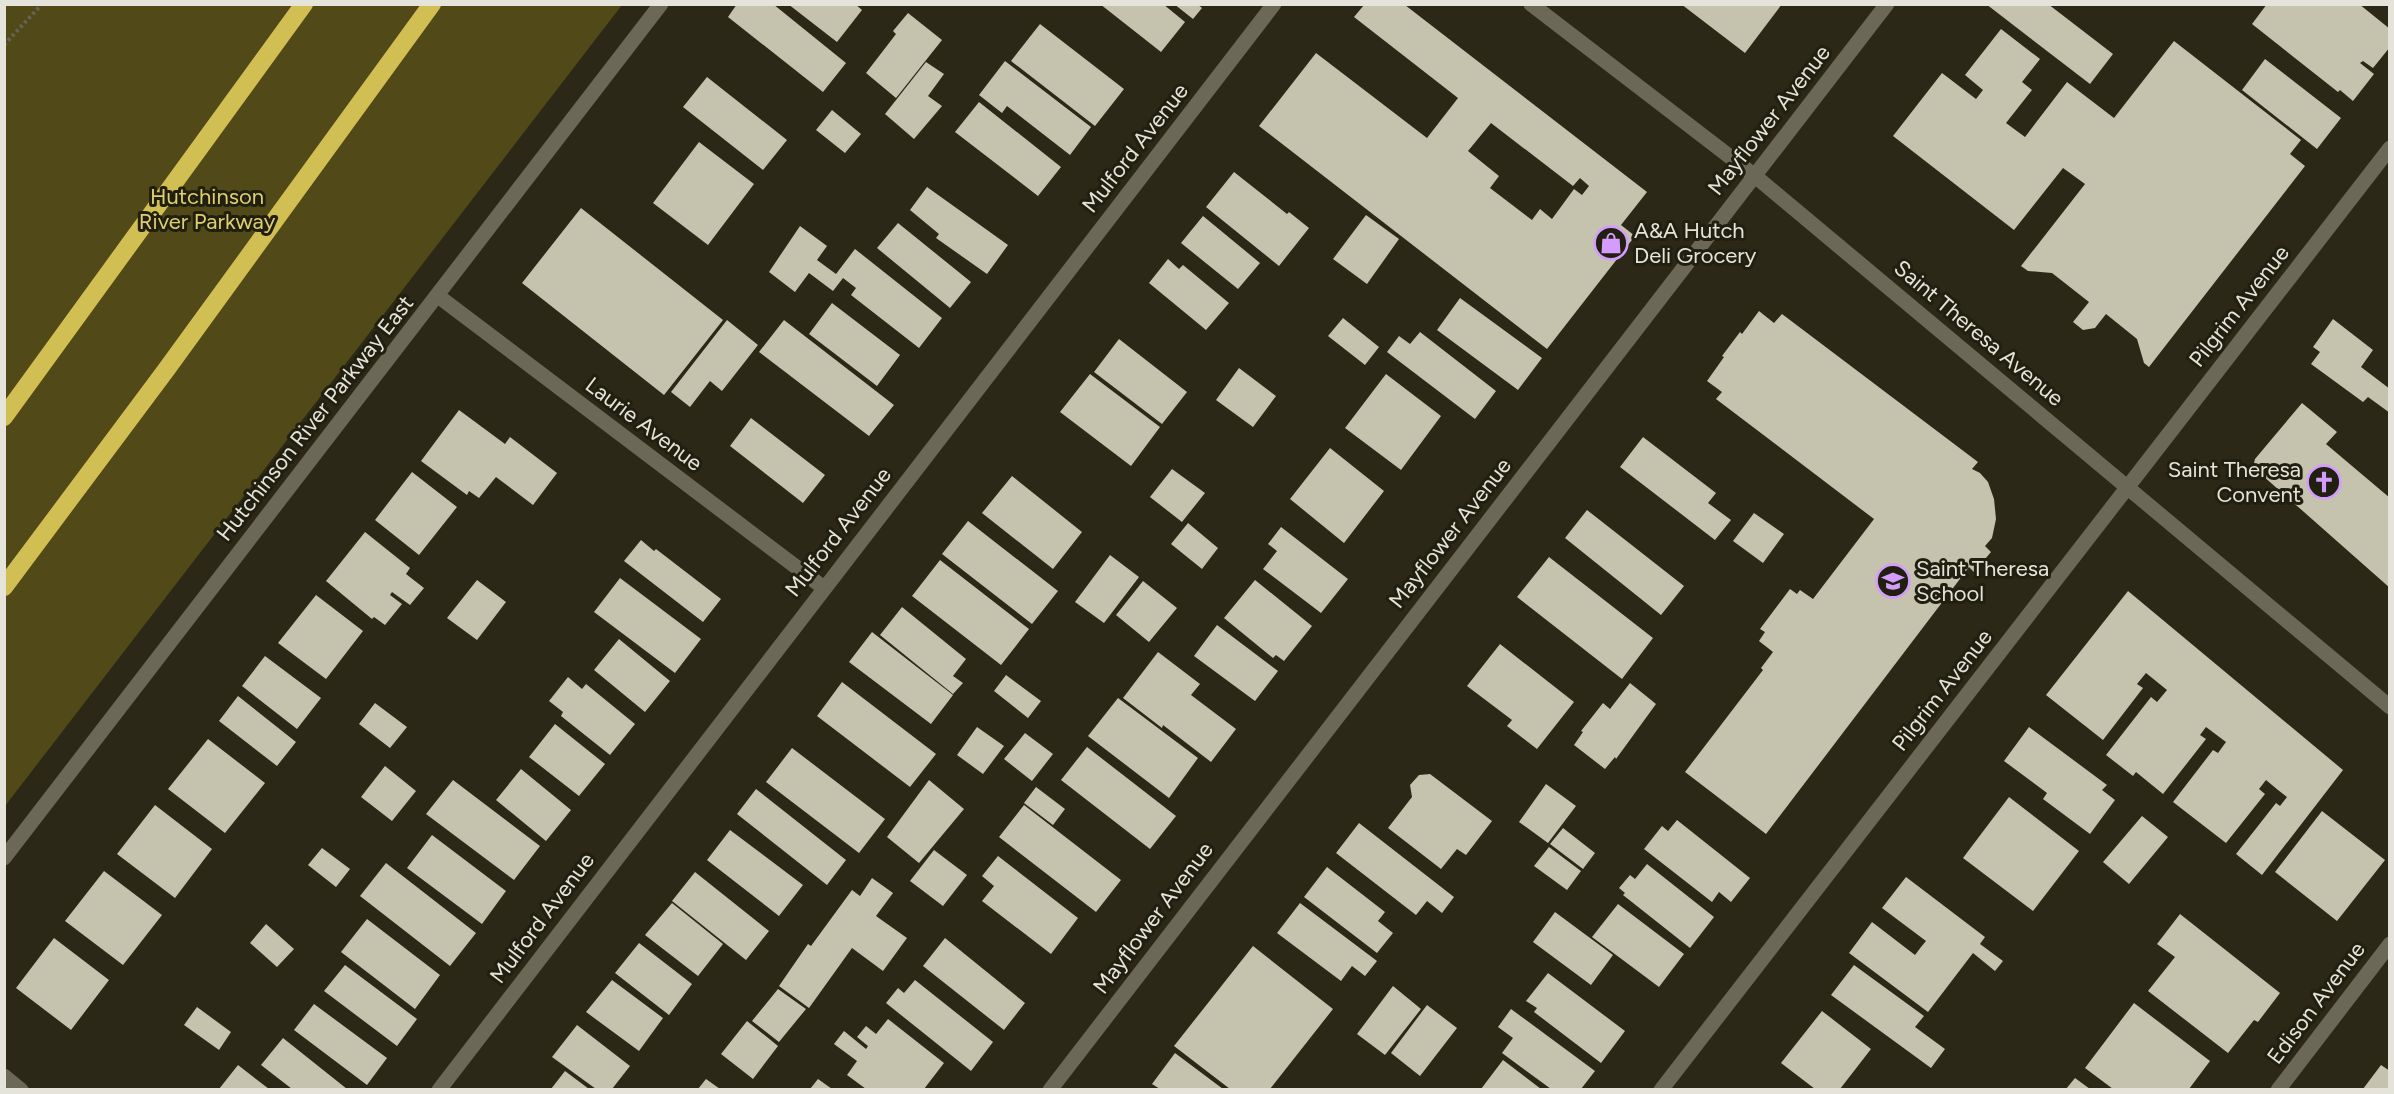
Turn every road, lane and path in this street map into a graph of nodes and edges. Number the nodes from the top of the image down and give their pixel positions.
1 (42, 4) edge
2 (304, 4) edge
3 (432, 4) edge
4 (662, 4) edge
5 (1274, 4) edge
6 (1531, 4) edge
7 (1887, 4) edge
8 (4, 45) edge
9 (2390, 148) edge
10 (1755, 176) junction
11 (438, 296) junction
12 (4, 417) edge
13 (2128, 487) junction
14 (4, 587) edge
15 (824, 588) junction
16 (2390, 707) edge
17 (4, 858) edge
18 (2390, 944) edge
19 (4, 1076) edge
20 (21, 1089) edge
21 (439, 1089) edge
22 (1050, 1089) edge
23 (1661, 1089) edge
24 (2278, 1089) edge

1 - 8 path
2 - 12 highway
3 - 14 highway
4 - 11 street, Hutchinson River Parkway East
5 - 15 street, Mulford Avenue
6 - 10 street, Saint Theresa Avenue
7 - 10 street, Mayflower Avenue
9 - 13 street, Pilgrim Avenue
10 - 13 street, Saint Theresa Avenue
10 - 22 street, Mayflower Avenue
11 - 15 street, Laurie Avenue
11 - 17 street, Hutchinson River Parkway East
13 - 16 street, Saint Theresa Avenue
13 - 23 street, Pilgrim Avenue
15 - 21 street, Mulford Avenue
18 - 24 street, Edison Avenue
19 - 20 street

